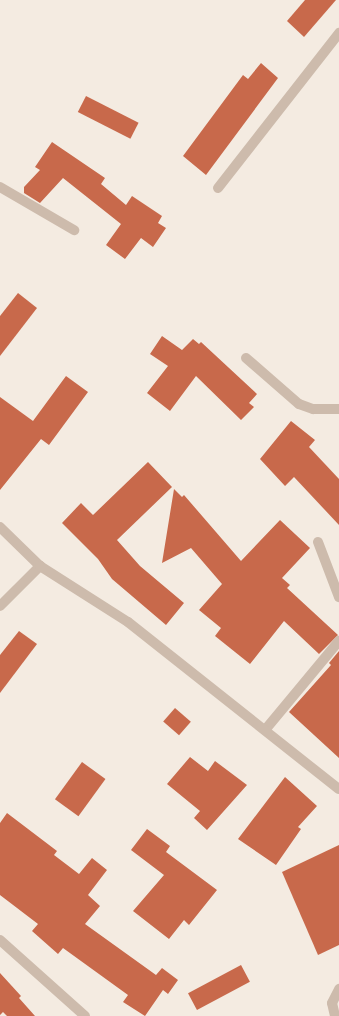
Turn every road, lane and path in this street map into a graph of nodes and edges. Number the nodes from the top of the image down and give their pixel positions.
1 (339, 33) edge
2 (0, 187) edge
3 (218, 188) dead end
4 (74, 230) dead end
5 (246, 358) dead end
6 (339, 409) edge
7 (0, 527) edge
8 (318, 542) dead end
9 (40, 566) junction
10 (339, 597) edge
11 (0, 606) edge
12 (339, 641) edge
13 (265, 730) junction
14 (339, 789) edge
15 (0, 941) edge
16 (339, 989) edge
17 (85, 1016) edge
18 (335, 1016) edge

1 - 3 street
2 - 4 street
5 - 6 street
7 - 9 street
8 - 10 street
9 - 11 street
9 - 13 street
12 - 13 street
13 - 14 street
15 - 17 street
16 - 18 street

